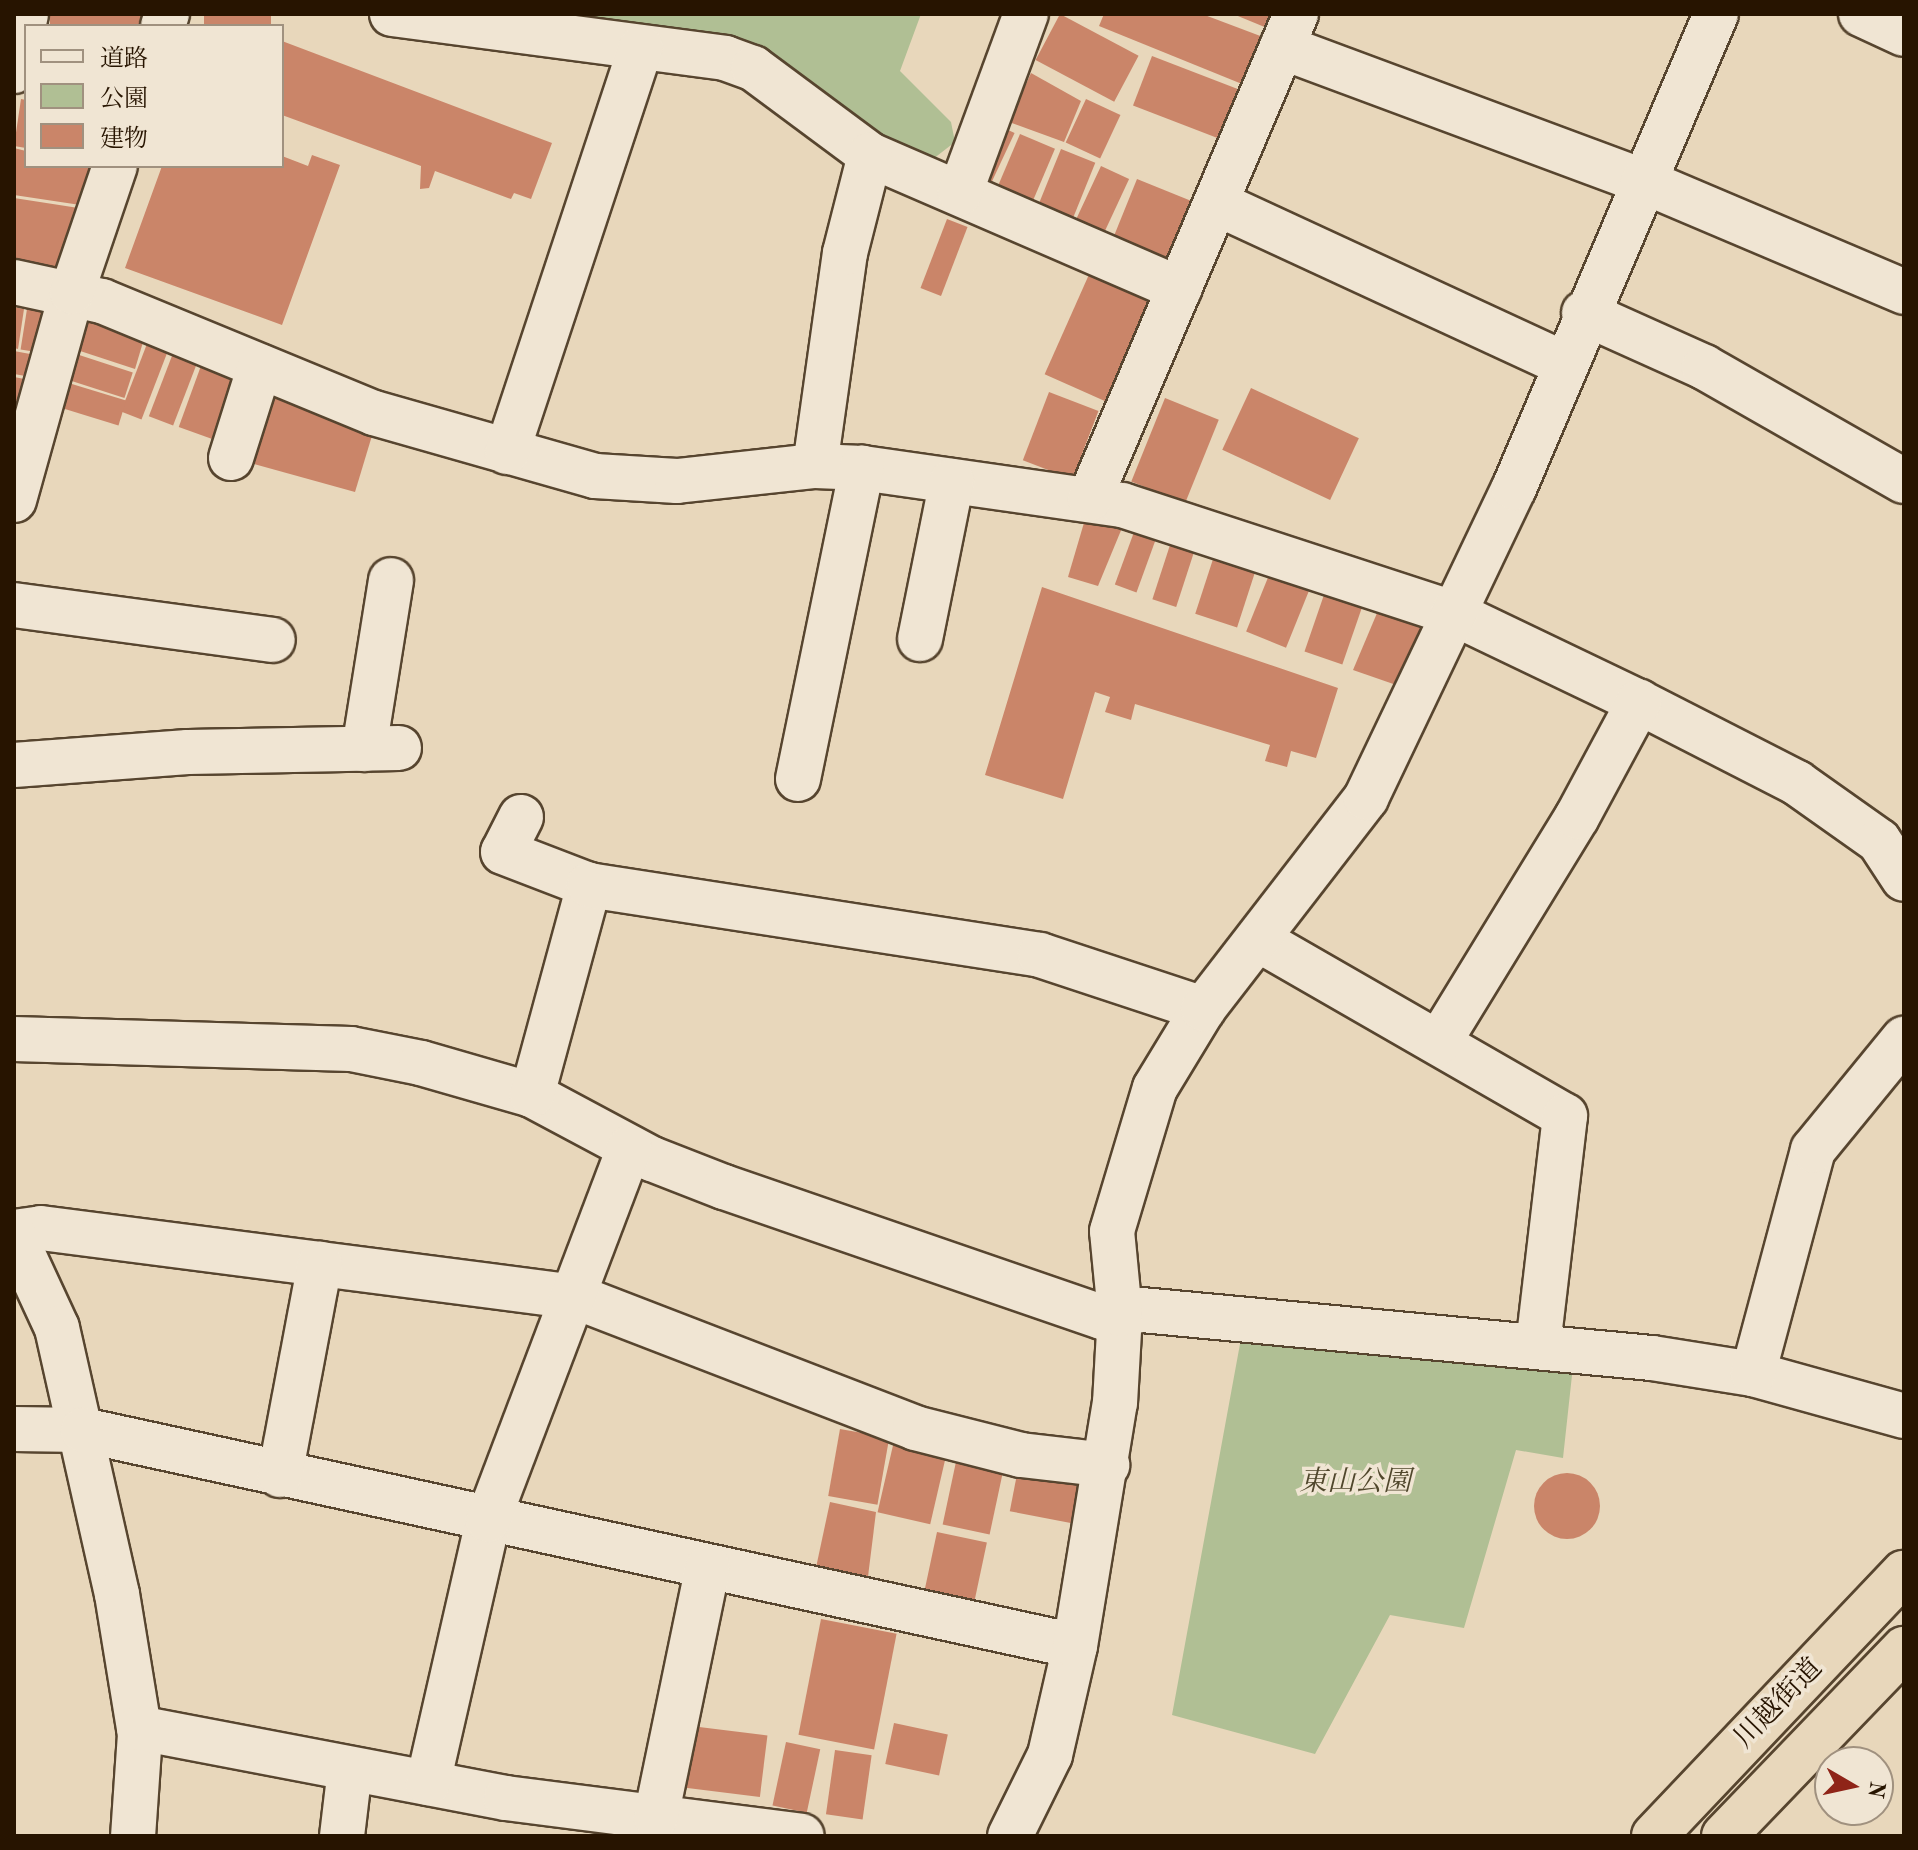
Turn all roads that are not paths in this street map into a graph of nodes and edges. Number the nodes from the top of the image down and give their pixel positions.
1 (26, 14) edge
2 (392, 14) edge
3 (1026, 14) edge
4 (1716, 14) edge
5 (1861, 14) edge
6 (1289, 30) edge
7 (1904, 34) edge
8 (641, 48) junction
9 (14, 71) edge
10 (870, 155) junction
11 (114, 168) edge
12 (1643, 181) junction
13 (960, 193) junction
14 (1216, 203) junction
15 (14, 282) edge
16 (1179, 289) junction
17 (72, 292) junction
18 (1904, 292) edge
19 (1584, 313) junction
20 (1563, 363) junction
21 (260, 366) junction
22 (507, 452) junction
23 (231, 458) dead end
24 (815, 466) junction
25 (862, 468) junction
26 (952, 481) junction
27 (1904, 481) edge
28 (1090, 498) junction
29 (14, 500) edge
30 (391, 580) dead end
31 (14, 605) edge
32 (1453, 613) junction
33 (920, 639) dead end
34 (273, 640) dead end
35 (1639, 702) junction
36 (14, 765) edge
37 (798, 779) dead end
38 (521, 817) dead end
39 (1891, 835) edge
40 (1904, 879) edge
41 (589, 885) junction
42 (1259, 940) junction
43 (1203, 1009) junction
44 (14, 1039) edge
45 (1904, 1039) edge
46 (1439, 1042) junction
47 (532, 1095) junction
48 (629, 1148) junction
49 (14, 1233) edge
50 (320, 1264) junction
51 (576, 1297) junction
52 (1120, 1314) junction
53 (1538, 1345) junction
54 (1753, 1374) junction
55 (1904, 1416) edge
56 (14, 1429) edge
57 (83, 1430) junction
58 (1107, 1465) junction
59 (280, 1475) junction
60 (488, 1520) junction
61 (708, 1567) junction
62 (1904, 1573) edge
63 (1075, 1646) junction
64 (1904, 1649) edge
65 (139, 1728) junction
66 (350, 1769) junction
67 (428, 1783) junction
68 (656, 1817) junction
69 (1732, 1834) edge
70 (133, 1836) edge
71 (342, 1836) edge
72 (802, 1836) edge
73 (1010, 1836) edge
74 (1654, 1836) edge

1 - 9 street
2 - 8 street
3 - 13 street
4 - 12 street
5 - 7 street
6 - 12 street
6 - 14 street
8 - 10 street
8 - 22 street
10 - 13 street
10 - 24 street
11 - 17 street
12 - 18 street
12 - 19 street
13 - 16 street
14 - 16 street
14 - 20 street
15 - 17 street
16 - 28 street
17 - 21 street
17 - 29 street
19 - 20 street
19 - 27 street
20 - 32 street
21 - 22 street
21 - 23 street
22 - 24 street
24 - 25 street
25 - 26 street
25 - 37 street
26 - 28 street
26 - 33 street
28 - 32 street
30 - 36 street
31 - 34 street
32 - 35 street
32 - 42 street
35 - 39 street
35 - 46 street
38 - 41 street
39 - 40 street
41 - 43 street
41 - 47 street
42 - 43 street
42 - 46 street
43 - 52 street
44 - 47 street
45 - 54 street
46 - 53 street
47 - 48 street
48 - 51 street
48 - 52 street
49 - 50 street
49 - 57 street
50 - 51 street
50 - 59 street
51 - 58 street
51 - 60 street
52 - 53 street
52 - 58 street
53 - 54 street
54 - 55 street
56 - 57 street
57 - 59 street
57 - 65 street
58 - 63 street
59 - 60 street
60 - 61 street
60 - 67 street
61 - 63 street
61 - 68 street
62 - 74 highway, 川越街道
63 - 73 street
64 - 69 highway, 川越街道
65 - 66 street
65 - 70 street
66 - 67 street
66 - 71 street
67 - 68 street
68 - 72 street

